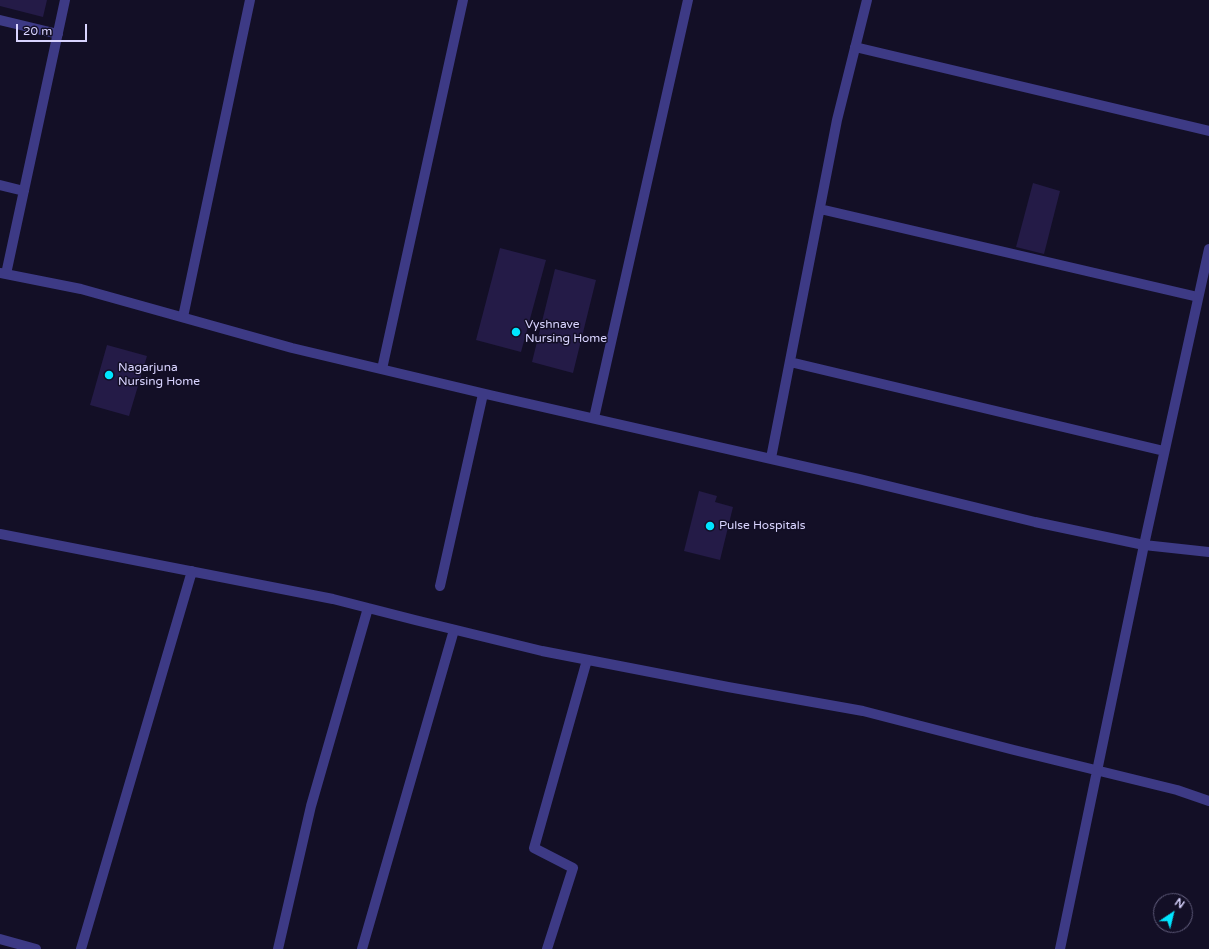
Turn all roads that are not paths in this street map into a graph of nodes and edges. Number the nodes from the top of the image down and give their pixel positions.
1 (65, 0) edge
2 (250, 0) edge
3 (463, 0) edge
4 (688, 0) edge
5 (867, 0) edge
6 (0, 20) edge
7 (58, 34) junction
8 (855, 47) junction
9 (1209, 131) edge
10 (0, 185) edge
11 (24, 191) junction
12 (820, 210) junction
13 (1209, 249) edge
14 (3, 274) edge
15 (1198, 297) junction
16 (183, 317) junction
17 (790, 362) junction
18 (382, 370) junction
19 (482, 394) junction
20 (594, 418) junction
21 (1164, 451) junction
22 (771, 458) junction
23 (0, 534) edge
24 (1144, 545) junction
25 (1209, 552) edge
26 (192, 571) junction
27 (440, 586) dead end
28 (368, 608) junction
29 (454, 630) junction
30 (587, 660) junction
31 (1097, 770) junction
32 (1209, 800) edge
33 (0, 939) edge
34 (36, 949) edge
35 (81, 949) edge
36 (278, 949) edge
37 (362, 949) edge
38 (547, 949) edge
39 (1060, 949) edge

1 - 7 street
2 - 16 street
3 - 18 street
4 - 20 street
5 - 8 street
6 - 7 street
7 - 11 street
8 - 9 street
8 - 12 street
10 - 11 street
11 - 14 street
12 - 15 street
12 - 17 street
13 - 15 street
14 - 16 street
15 - 21 street
16 - 18 street
17 - 21 street
17 - 22 street
18 - 19 street
19 - 20 street
19 - 27 street
20 - 22 street
21 - 24 street
22 - 24 street
23 - 26 street
24 - 25 street
24 - 31 street
26 - 28 street
26 - 35 street
28 - 29 street
28 - 36 street
29 - 30 street
29 - 37 street
30 - 31 street
30 - 38 street
31 - 32 street
31 - 39 street
33 - 34 street

